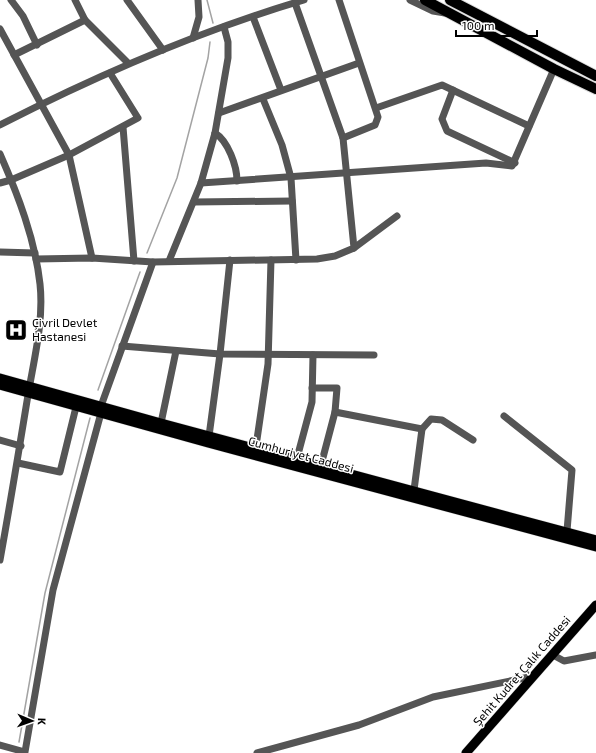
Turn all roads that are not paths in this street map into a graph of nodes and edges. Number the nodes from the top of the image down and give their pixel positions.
1 (11, 0) edge
2 (75, 0) edge
3 (126, 0) edge
4 (198, 0) edge
5 (304, 0) edge
6 (339, 0) edge
7 (410, 0) edge
8 (425, 0) edge
9 (451, 0) edge
10 (295, 3) junction
11 (450, 13) junction
12 (253, 17) junction
13 (85, 20) junction
14 (224, 28) junction
15 (1, 31) edge
16 (194, 38) junction
17 (37, 45) junction
18 (163, 50) junction
19 (14, 55) junction
20 (128, 63) junction
21 (359, 63) junction
22 (554, 69) junction
23 (110, 73) junction
24 (321, 76) junction
25 (596, 76) edge
26 (596, 89) edge
27 (281, 90) junction
28 (454, 90) junction
29 (263, 99) junction
30 (40, 105) junction
31 (376, 108) junction
32 (218, 113) junction
33 (0, 125) edge
34 (529, 126) junction
35 (123, 127) junction
36 (215, 133) junction
37 (343, 138) junction
38 (0, 154) edge
39 (69, 155) junction
40 (514, 163) junction
41 (347, 174) junction
42 (291, 178) junction
43 (11, 180) junction
44 (237, 181) junction
45 (0, 183) edge
46 (201, 183) junction
47 (292, 201) junction
48 (194, 202) junction
49 (398, 216) dead end
50 (354, 248) junction
51 (0, 252) edge
52 (35, 256) junction
53 (92, 258) junction
54 (134, 260) junction
55 (230, 260) junction
56 (271, 260) junction
57 (296, 260) junction
58 (169, 261) junction
59 (153, 262) junction
60 (122, 346) junction
61 (176, 351) junction
62 (220, 354) junction
63 (268, 354) junction
64 (312, 355) junction
65 (374, 355) dead end
66 (0, 378) edge
67 (0, 385) edge
68 (312, 388) junction
69 (29, 390) junction
70 (76, 407) junction
71 (101, 409) junction
72 (335, 412) junction
73 (504, 416) dead end
74 (161, 423) junction
75 (422, 429) junction
76 (209, 436) junction
77 (0, 440) edge
78 (473, 440) dead end
79 (21, 446) junction
80 (255, 451) junction
81 (297, 458) junction
82 (18, 463) junction
83 (321, 465) junction
84 (414, 490) junction
85 (567, 531) junction
86 (2, 537) edge
87 (596, 540) edge
88 (596, 547) edge
89 (0, 560) edge
90 (596, 605) edge
91 (553, 654) junction
92 (596, 656) edge
93 (534, 676) junction
94 (0, 745) edge
95 (12, 751) edge
96 (27, 753) edge
97 (257, 753) edge
98 (466, 753) edge

1 - 17 street
2 - 13 street
3 - 18 street
4 - 16 street
5 - 10 street
6 - 21 street
7 - 11 street
8 - 11 highway
9 - 25 highway
10 - 12 street
10 - 24 street
11 - 22 highway
12 - 14 street
12 - 27 street
13 - 17 street
13 - 20 street
14 - 16 street
14 - 32 street
15 - 19 street
16 - 18 street
17 - 19 street
18 - 20 street
19 - 30 street
20 - 23 street
21 - 24 street
21 - 31 street
22 - 26 highway
22 - 34 street
23 - 30 street
23 - 35 street
24 - 27 street
24 - 37 street
27 - 29 street
28 - 31 street
28 - 34 street
28 - 40 street
29 - 32 street
29 - 42 street
30 - 33 street
30 - 39 street
31 - 37 street
32 - 36 street
34 - 40 street
35 - 39 street
35 - 54 street
36 - 44 street
36 - 46 street
37 - 41 street
38 - 43 street
39 - 43 street
39 - 53 street
40 - 41 street
41 - 42 street
41 - 50 street
42 - 44 street
42 - 47 street
43 - 45 street
43 - 52 street
44 - 46 street
46 - 48 street
47 - 48 street
47 - 57 street
48 - 58 street
49 - 50 street
50 - 57 street
51 - 52 street
52 - 53 street
52 - 69 street
53 - 54 street
54 - 59 street
55 - 56 street
55 - 58 street
55 - 62 street
56 - 57 street
56 - 63 street
58 - 59 street
59 - 60 street
60 - 61 street
60 - 71 street
61 - 62 street
61 - 74 street
62 - 63 street
62 - 76 street
63 - 64 street
63 - 80 street
64 - 65 street
64 - 68 street
66 - 69 main road, Cumhuriyet Caddesi
67 - 69 main road, Cumhuriyet Caddesi
68 - 72 street
68 - 81 street
69 - 70 main road, Cumhuriyet Caddesi
69 - 71 main road, Cumhuriyet Caddesi
69 - 79 street
70 - 71 main road, Cumhuriyet Caddesi
70 - 82 street
71 - 74 main road, Cumhuriyet Caddesi
71 - 80 main road, Cumhuriyet Caddesi
71 - 96 street
72 - 75 street
72 - 83 street
73 - 85 street
74 - 76 main road, Cumhuriyet Caddesi
75 - 78 street
75 - 84 street
76 - 80 main road, Cumhuriyet Caddesi
77 - 79 street
79 - 82 street
80 - 81 main road, Cumhuriyet Caddesi
80 - 88 main road, Cumhuriyet Caddesi
81 - 83 main road, Cumhuriyet Caddesi
82 - 86 street
83 - 84 main road, Cumhuriyet Caddesi
84 - 85 main road, Cumhuriyet Caddesi
85 - 87 main road, Cumhuriyet Caddesi
86 - 89 street
90 - 91 main road, Şehit Kudret Çalık Caddesi
91 - 92 street
91 - 93 main road, Şehit Kudret Çalık Caddesi
93 - 97 street
93 - 98 main road, Şehit Kudret Çalık Caddesi
94 - 95 street
95 - 96 street

